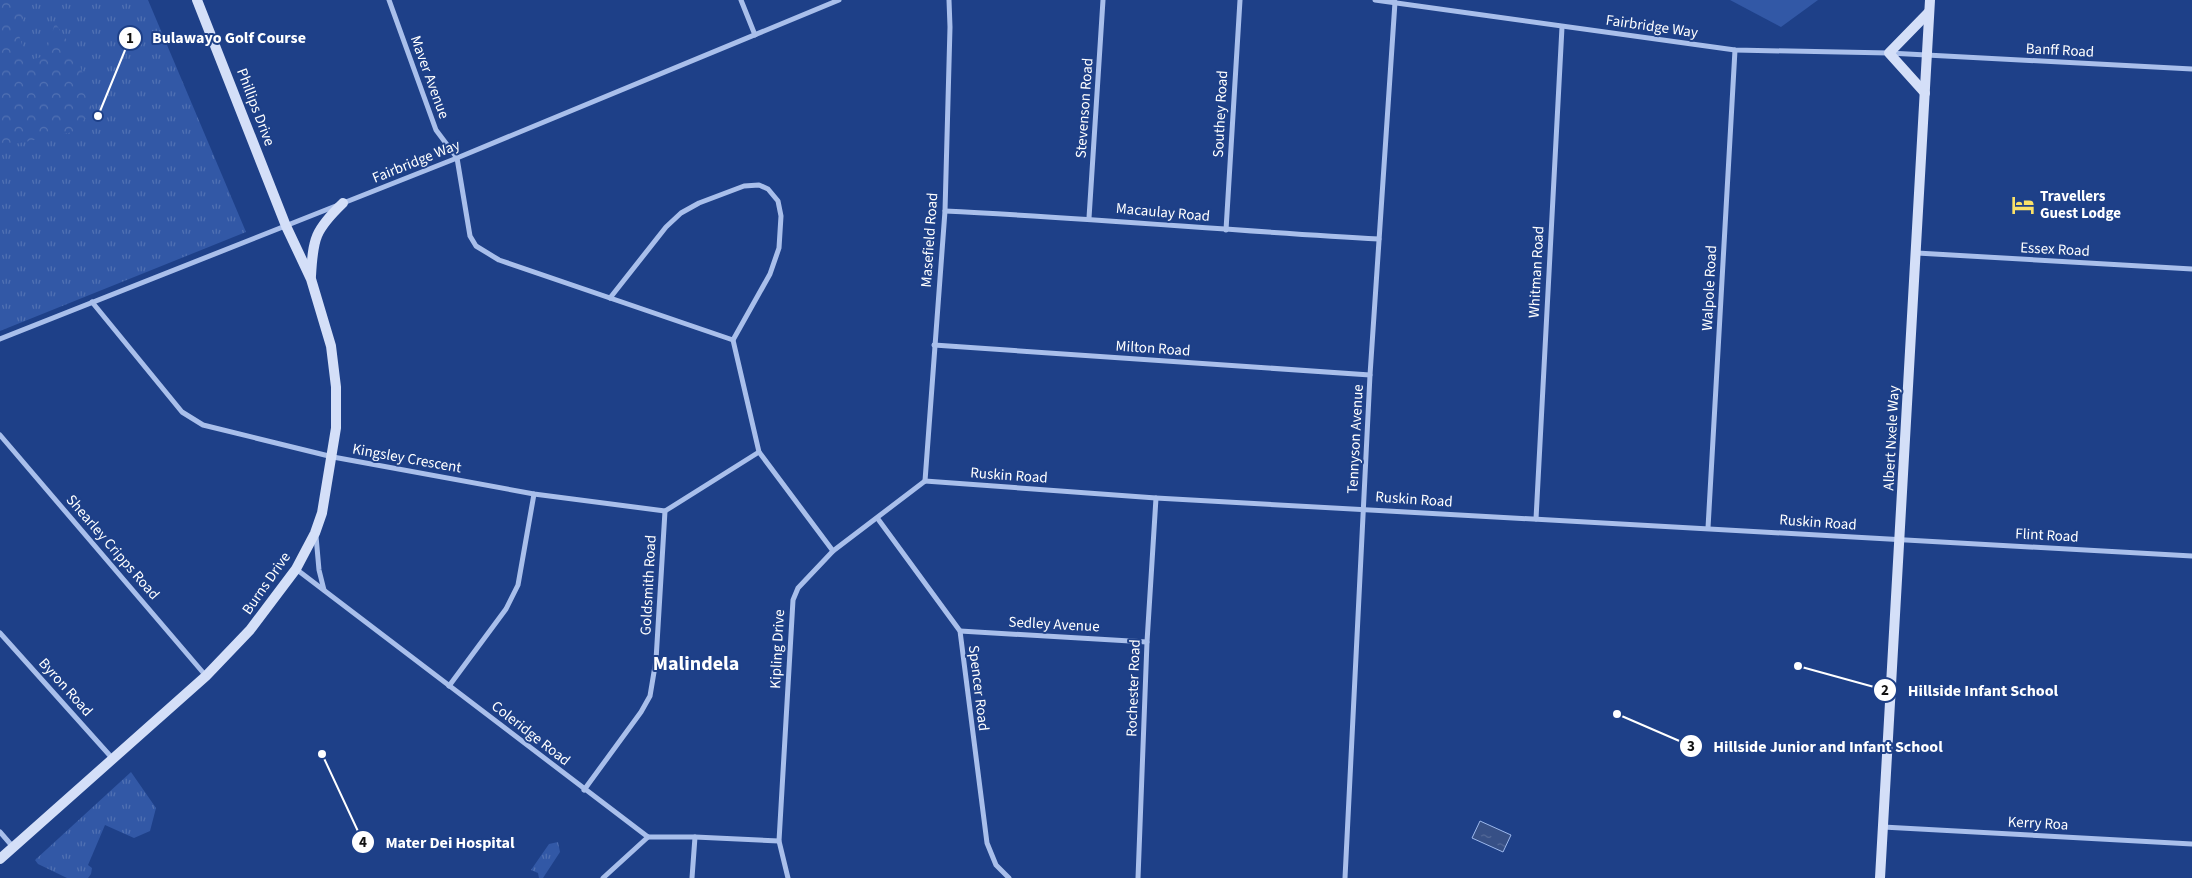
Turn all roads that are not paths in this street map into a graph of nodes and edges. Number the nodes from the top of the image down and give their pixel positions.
1 (197, 0) edge
2 (389, 0) edge
3 (741, 0) edge
4 (840, 0) edge
5 (949, 0) edge
6 (1103, 0) edge
7 (1240, 0) edge
8 (1376, 0) edge
9 (1930, 0) edge
10 (1395, 2) junction
11 (1929, 12) junction
12 (1562, 27) junction
13 (755, 35) junction
14 (1735, 50) junction
15 (1889, 53) junction
16 (1927, 56) junction
17 (2192, 69) edge
18 (1925, 94) junction
19 (457, 158) junction
20 (343, 203) junction
21 (945, 211) junction
22 (1089, 218) junction
23 (286, 226) junction
24 (1226, 230) junction
25 (1379, 239) junction
26 (1917, 253) junction
27 (2192, 269) edge
28 (311, 279) junction
29 (610, 298) junction
30 (92, 302) junction
31 (0, 339) edge
32 (733, 340) junction
33 (934, 345) junction
34 (1370, 375) junction
35 (0, 436) edge
36 (759, 452) junction
37 (332, 457) junction
38 (926, 481) junction
39 (534, 494) junction
40 (1156, 498) junction
41 (1363, 509) junction
42 (665, 511) junction
43 (878, 519) junction
44 (1536, 520) junction
45 (1708, 528) junction
46 (316, 533) junction
47 (1900, 540) junction
48 (833, 551) junction
49 (2192, 556) edge
50 (296, 569) junction
51 (324, 590) junction
52 (960, 631) junction
53 (0, 632) edge
54 (1147, 642) junction
55 (206, 676) junction
56 (449, 686) junction
57 (113, 759) junction
58 (584, 790) junction
59 (1883, 827) junction
60 (0, 832) edge
61 (695, 836) junction
62 (648, 838) junction
63 (779, 841) junction
64 (2192, 844) edge
65 (14, 847) junction
66 (0, 860) edge
67 (603, 878) edge
68 (692, 878) edge
69 (788, 878) edge
70 (1009, 878) edge
71 (1138, 878) edge
72 (1345, 878) edge
73 (1880, 878) edge

1 - 23 main road, Phillips Drive
2 - 19 street, Maver Avenue
3 - 13 street
4 - 13 street, Fairbridge Way
5 - 21 street, Masefield Road
6 - 22 street, Stevenson Road
7 - 24 street, Southey Road
8 - 10 street, Fairbridge Way
9 - 11 main road, Albert Nxele Way
10 - 12 street, Fairbridge Way
10 - 25 street, Tennyson Avenue
11 - 15 main road
11 - 16 main road, Albert Nxele Way
12 - 14 street, Fairbridge Way
12 - 44 street, Whitman Road
13 - 19 street, Fairbridge Way
14 - 15 street, Fairbridge Way
14 - 45 street, Walpole Road
15 - 16 street, Fairbridge Way
15 - 18 main road
16 - 17 street, Banff Road
16 - 18 main road, Albert Nxele Way
18 - 26 main road, Albert Nxele Way
19 - 20 street, Fairbridge Way
19 - 29 street
20 - 23 street, Fairbridge Way
20 - 28 main road
21 - 22 street, Macaulay Road
21 - 33 street, Masefield Road
22 - 24 street, Macaulay Road
23 - 28 main road, Burns Drive
23 - 30 street, Fairbridge Way
24 - 25 street, Macaulay Road
25 - 34 street, Tennyson Avenue
26 - 27 street, Essex Road
26 - 47 main road, Albert Nxele Way
28 - 37 main road, Burns Drive
29 - 32 street
29 - 32 street
30 - 31 street, Fairbridge Way
30 - 37 street, Kingsley Crescent
32 - 36 street
33 - 34 street, Milton Road
33 - 38 street, Masefield Road
34 - 41 street, Tennyson Avenue
35 - 55 street, Shearley Cripps Road
36 - 42 street
36 - 48 street
37 - 39 street, Kingsley Crescent
37 - 46 main road, Burns Drive
38 - 40 street, Ruskin Road
38 - 43 street, Kipling Drive
39 - 42 street, Kingsley Crescent
39 - 56 street
40 - 41 street, Ruskin Road
40 - 54 street, Rochester Road
41 - 44 street, Ruskin Road
41 - 72 street, Tennyson Avenue
42 - 58 street, Goldsmith Road
43 - 48 street, Kipling Drive
43 - 52 street, Spencer Road
44 - 45 street, Ruskin Road
45 - 47 street, Ruskin Road
46 - 50 main road, Burns Drive
46 - 51 street
47 - 49 street, Flint Road
47 - 59 main road, Albert Nxele Way
48 - 63 street, Kipling Drive
50 - 51 street, Coleridge Road
50 - 55 main road, Burns Drive
51 - 56 street, Coleridge Road
52 - 54 street, Sedley Avenue
52 - 70 street, Spencer Road
53 - 57 street, Byron Road
54 - 71 street, Rochester Road
55 - 57 main road, Burns Drive
56 - 58 street, Coleridge Road
57 - 65 main road, Burns Drive
58 - 62 street, Coleridge Road
59 - 64 street, Kerry Roa
59 - 73 main road, Albert Nxele Way
60 - 65 street
61 - 62 street
61 - 63 street
61 - 68 street
62 - 67 street
63 - 69 street, Kipling Drive
65 - 66 main road, Burns Drive

